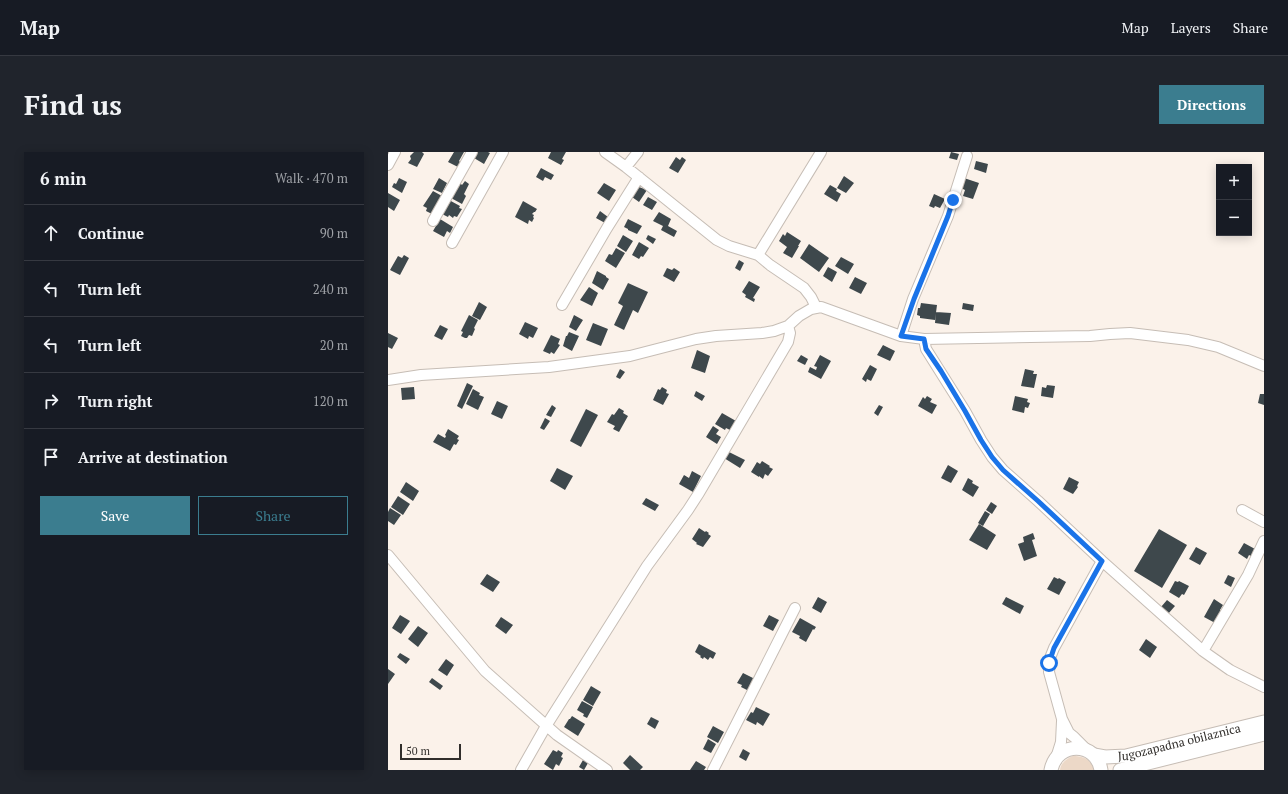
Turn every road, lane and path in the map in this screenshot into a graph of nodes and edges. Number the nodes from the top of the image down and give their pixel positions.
1 (395, 152) edge
2 (472, 152) edge
3 (503, 152) edge
4 (605, 152) edge
5 (638, 152) edge
6 (821, 152) edge
7 (967, 156) dead end
8 (388, 165) edge
9 (626, 167) junction
10 (639, 177) junction
11 (432, 221) dead end
12 (452, 243) dead end
13 (758, 255) junction
14 (562, 305) dead end
15 (816, 307) junction
16 (788, 326) junction
17 (901, 336) junction
18 (924, 339) junction
19 (1264, 366) edge
20 (388, 380) edge
21 (1242, 510) dead end
22 (1264, 522) edge
23 (1264, 541) edge
24 (388, 555) edge
25 (1102, 561) junction
26 (795, 608) dead end
27 (1203, 651) junction
28 (1264, 687) edge
29 (1062, 720) junction
30 (1264, 722) edge
31 (546, 726) junction
32 (1264, 734) edge
33 (1091, 753) junction
34 (1052, 766) edge
35 (521, 770) edge
36 (607, 770) edge
37 (713, 770) edge
38 (1102, 770) edge
39 (1120, 770) edge

1 - 8 street
2 - 11 street
3 - 12 street
4 - 9 street
5 - 9 street
6 - 13 street
7 - 17 street
9 - 10 street
10 - 13 street
10 - 14 street
13 - 15 street
15 - 16 street
15 - 17 street
16 - 20 street
16 - 31 street
17 - 18 street
18 - 19 street
18 - 25 street
21 - 22 street
23 - 27 street
24 - 31 street
25 - 27 street
25 - 29 street
26 - 37 street
27 - 28 street
29 - 33 street
29 - 34 street
30 - 33 main road, Jugozapadna obilaznica
31 - 35 street
31 - 36 street
32 - 39 main road, Jugozapadna obilaznica
33 - 34 main road, Jugozapadna obilaznica
33 - 38 main road

